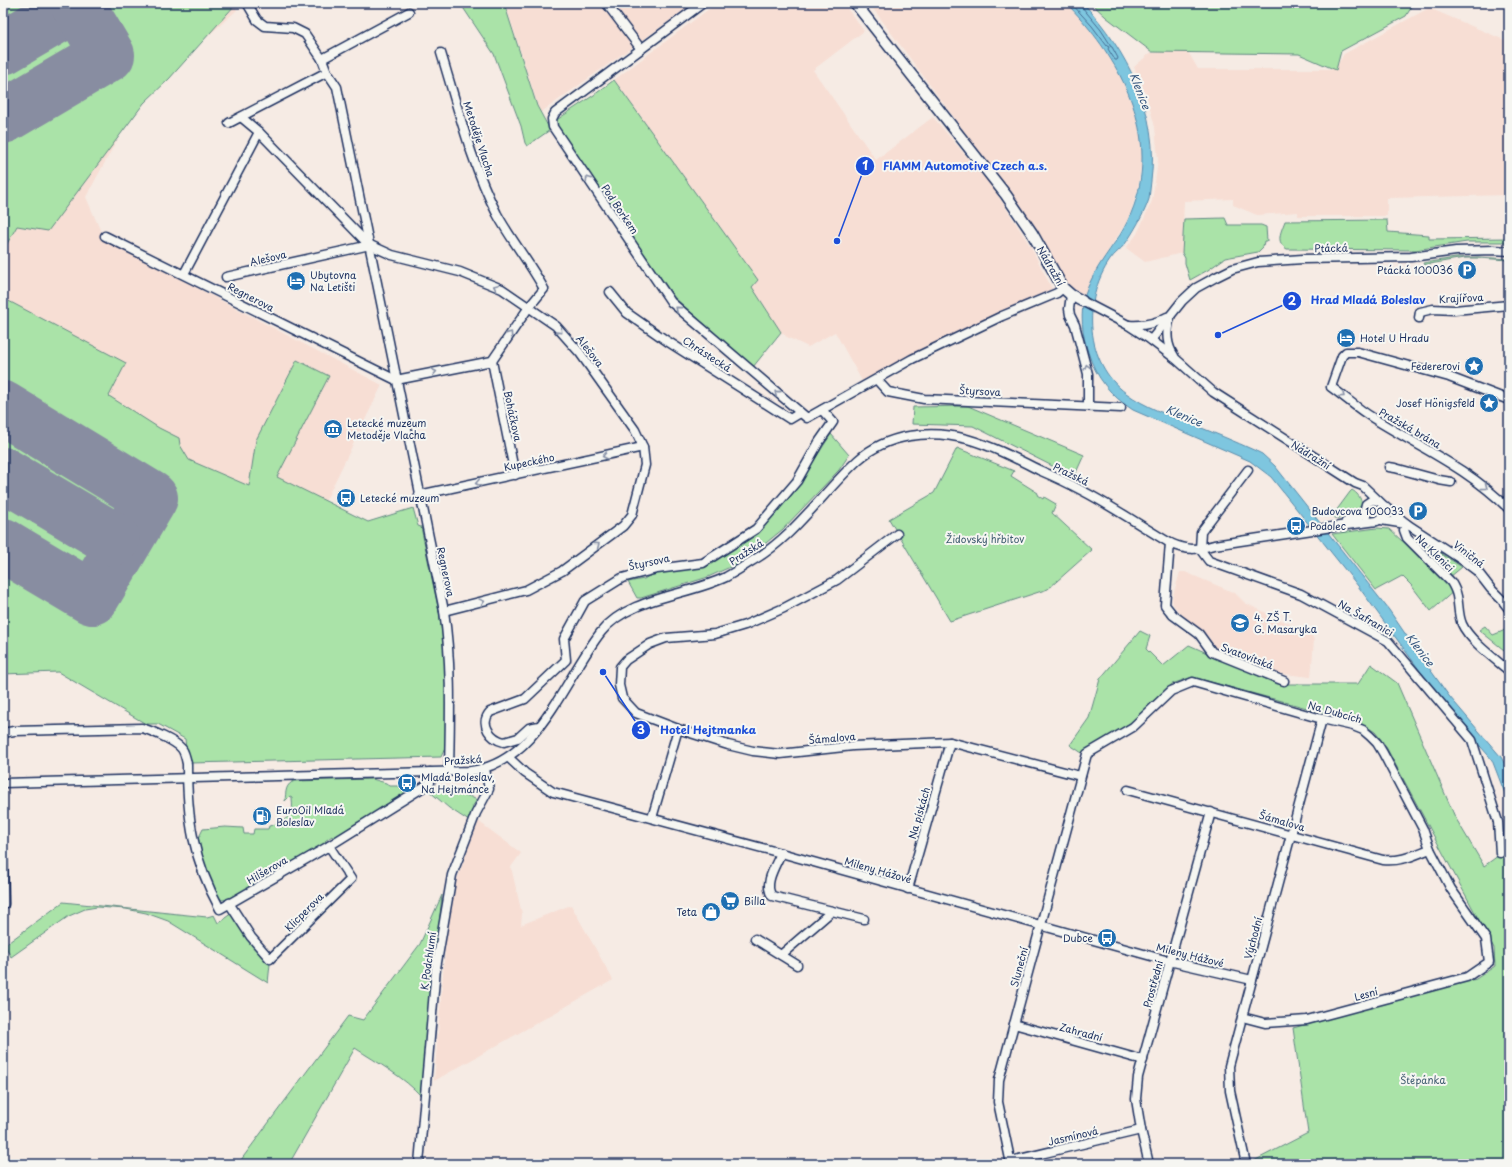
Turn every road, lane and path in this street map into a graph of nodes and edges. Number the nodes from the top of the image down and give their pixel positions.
1 (247, 3) edge
2 (606, 3) edge
3 (703, 3) edge
4 (855, 3) edge
5 (409, 12) dead end
6 (641, 49) junction
7 (441, 54) dead end
8 (322, 59) junction
9 (327, 72) junction
10 (241, 117) junction
11 (229, 123) dead end
12 (259, 132) junction
13 (105, 236) dead end
14 (370, 245) junction
15 (1509, 251) edge
16 (184, 274) junction
17 (226, 277) dead end
18 (1063, 288) junction
19 (610, 292) dead end
20 (1072, 295) junction
21 (1082, 301) joint
22 (1509, 305) edge
23 (529, 307) junction
24 (1171, 315) junction
25 (1419, 318) dead end
26 (1128, 325) junction
27 (1151, 340) junction
28 (1176, 359) junction
29 (492, 361) junction
30 (396, 380) junction
31 (876, 380) junction
32 (1508, 397) edge
33 (1088, 406) junction
34 (1121, 408) dead end
35 (822, 410) junction
36 (800, 413) junction
37 (643, 448) junction
38 (1389, 468) dead end
39 (1248, 470) dead end
40 (515, 475) junction
41 (1451, 482) dead end
42 (1355, 483) junction
43 (419, 495) junction
44 (1381, 503) junction
45 (1365, 508) junction
46 (1509, 509) edge
47 (1377, 520) junction
48 (1407, 524) junction
49 (1332, 526) junction
50 (897, 534) dead end
51 (1170, 543) junction
52 (1200, 549) junction
53 (1506, 601) edge
54 (1509, 609) edge
55 (444, 611) junction
56 (1509, 671) edge
57 (1284, 681) dead end
58 (1322, 719) junction
59 (539, 726) junction
60 (678, 729) junction
61 (3, 733) edge
62 (950, 742) junction
63 (509, 758) junction
64 (485, 769) junction
65 (449, 771) junction
66 (430, 772) junction
67 (1080, 776) junction
68 (183, 779) junction
69 (3, 783) edge
70 (1128, 790) dead end
71 (1210, 812) junction
72 (652, 818) junction
73 (1290, 834) junction
74 (328, 846) junction
75 (1430, 849) junction
76 (781, 853) junction
77 (1500, 853) dead end
78 (3, 858) edge
79 (908, 889) junction
80 (229, 903) junction
81 (3, 904) edge
82 (832, 911) junction
83 (864, 919) dead end
84 (1041, 924) junction
85 (755, 939) dead end
86 (781, 955) junction
87 (1169, 960) junction
88 (1489, 962) joint
89 (797, 965) dead end
90 (1252, 980) junction
91 (1242, 1017) junction
92 (1014, 1024) junction
93 (1143, 1060) junction
94 (1141, 1130) junction
95 (1011, 1163) edge
96 (420, 1164) edge
97 (1149, 1164) edge
98 (1246, 1164) edge

1 - 8 street, Regnerova
2 - 6 street
3 - 6 street
4 - 18 street, Nádražní
5 - 8 street
36 -> 6 street, Pod Borkem
7 - 23 street, Metoděje Vlacha
8 - 9 street, Regnerova
9 - 10 street
9 - 14 street, Regnerova
10 - 11 street
10 - 12 street
12 - 14 street
12 - 16 street
13 - 16 street, Regnerova
14 - 17 street, Alešova
23 -> 14 street, Alešova
14 - 30 street, Regnerova
15 - 24 street, Ptácká
16 - 30 street, Regnerova
18 - 20 street, Nádražní
18 - 31 street
19 - 36 street, Chrástecká
20 - 21 street, Nádražní
33 -> 20 street
21 - 26 street, Nádražní
22 - 25 street, Krajířova
29 -> 23 street
23 -> 37 street, Alešova
24 - 26 street, Ptácká
24 - 27 street, Ptácká
24 - 28 street, Ptácká
26 - 27 street, Nádražní
27 - 28 street, Nádražní
28 - 42 street, Nádražní
30 -> 29 street
29 - 40 street, Boháčkova
30 - 43 street, Regnerova
31 - 33 street, Štyrsova
31 - 35 street
32 -> 46 street, Pražská brána
33 - 34 street, Štyrsova
35 - 36 street, Pod Borkem
35 - 59 street, Štyrsova
37 -> 40 street, Kupeckého
55 -> 37 street, Alešova
38 - 41 street
39 - 52 street
40 -> 43 street, Kupeckého
42 - 44 street, Nádražní
42 - 45 street, Nádražní
43 - 55 street, Regnerova
44 - 45 street
44 - 47 street
44 - 48 street, Viničná
45 - 47 street
45 - 49 street, Pražská
47 - 48 street, Viničná
47 - 49 street, Pražská
48 - 53 street, Viničná
48 - 56 street, Na Klenici
49 - 52 street, Pražská
50 - 60 street, Šámalova
51 - 52 street, Pražská
51 - 57 street, Svatovítská
51 - 59 street, Pražská
52 - 77 street, Na Šafranici
53 - 54 street, Viničná
55 - 65 street, Regnerova
58 - 67 street, Na Dubcích
58 - 73 street, Východní
58 - 75 street, Na Dubcích
59 - 63 street, Pražská
60 - 62 street, Šámalova
60 - 72 street
61 - 68 street
62 - 67 street, Šámalova
62 - 79 street, Na pískách
63 - 64 street, Pražská
63 - 72 street, Mileny Hážové
64 - 65 street, Pražská
64 - 96 street, K Podchlumí
65 - 66 street, Pražská
66 - 68 street, Pražská
66 - 74 street, Hilšerova
67 - 84 street, Sluneční
68 - 69 street, Pražská
68 - 80 street
70 - 71 street, Šámalova
71 - 73 street, Šámalova
71 - 87 street, Prostřední
72 - 76 street, Mileny Hážové
73 - 75 street, Šámalova
73 - 90 street, Východní
74 - 80 street, Hilšerova
74 - 80 street, Klicperova
75 - 88 street, Na Dubcích
76 - 79 street, Mileny Hážové
76 - 82 street
78 - 81 street
79 - 84 street, Mileny Hážové
82 - 83 street
82 - 86 street
84 - 87 street, Mileny Hážové
84 - 92 street, Sluneční
85 - 86 street
86 - 89 street
87 - 90 street, Mileny Hážové
87 - 93 street, Prostřední
88 - 91 street, Lesní
90 - 91 street, Východní
91 - 98 street, Východní
92 - 93 street, Zahradní
92 - 95 street, Sluneční
93 - 94 street, Prostřední
94 - 95 street, Jasmínová
94 - 97 street, Prostřední

